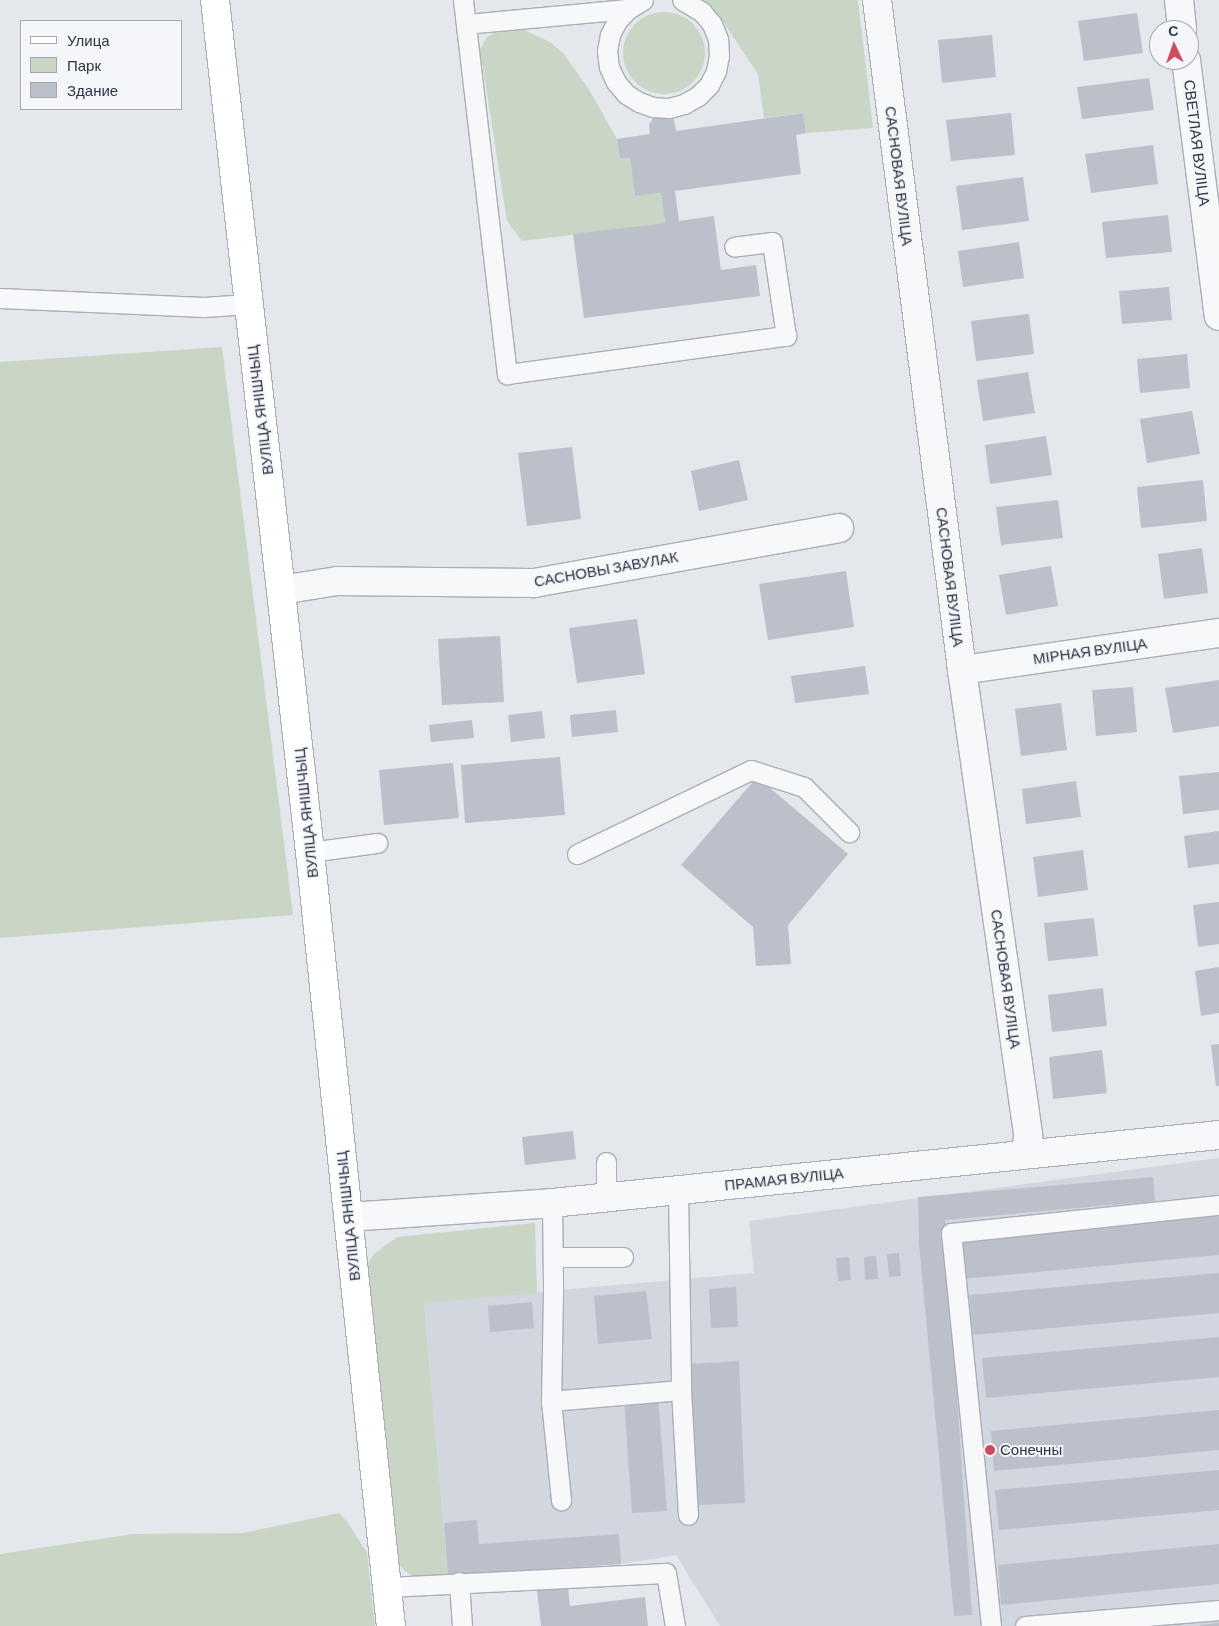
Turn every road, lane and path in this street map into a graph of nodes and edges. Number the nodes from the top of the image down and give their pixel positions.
1 (215, 0) edge
2 (462, 0) edge
3 (682, 0) edge
4 (877, 0) edge
5 (1178, 0) edge
6 (636, 4) edge
7 (1181, 20) edge
8 (466, 24) junction
9 (1187, 70) edge
10 (734, 248) dead end
11 (0, 298) edge
12 (248, 304) junction
13 (1219, 316) edge
14 (839, 528) dead end
15 (281, 590) junction
16 (1219, 633) edge
17 (962, 670) junction
18 (849, 832) dead end
19 (377, 843) dead end
20 (310, 852) junction
21 (577, 854) dead end
22 (1219, 1135) edge
23 (1026, 1154) junction
24 (606, 1162) dead end
25 (678, 1189) junction
26 (606, 1197) junction
27 (552, 1203) junction
28 (1219, 1205) edge
29 (348, 1218) junction
30 (552, 1257) junction
31 (623, 1257) dead end
32 (681, 1390) junction
33 (551, 1402) junction
34 (561, 1500) dead end
35 (688, 1515) dead end
36 (459, 1582) junction
37 (388, 1587) junction
38 (1219, 1610) edge
39 (391, 1626) edge
40 (462, 1626) edge
41 (676, 1626) edge
42 (991, 1626) edge
43 (1025, 1626) edge

1 - 12 street, ВУЛІЦА ЯНІШЧЫЦ
2 - 8 lane
3 - 6 lane
4 - 17 street, САСНОВАЯ ВУЛІЦА
5 - 7 street
6 - 8 lane
8 - 10 lane
9 - 13 street, СВЕТЛАЯ ВУЛІЦА
11 - 12 lane
12 - 15 street, ВУЛІЦА ЯНІШЧЫЦ
14 - 15 street, САСНОВЫ ЗАВУЛАК
15 - 20 street, ВУЛІЦА ЯНІШЧЫЦ
16 - 17 street, МІРНАЯ ВУЛІЦА
17 - 23 street, САСНОВАЯ ВУЛІЦА
18 - 21 lane
19 - 20 lane
20 - 29 street, ВУЛІЦА ЯНІШЧЫЦ
22 - 23 street, ПРАМАЯ ВУЛІЦА
23 - 25 street, ПРАМАЯ ВУЛІЦА
24 - 26 lane
25 - 26 street, ПРАМАЯ ВУЛІЦА
25 - 32 lane
26 - 27 street, ПРАМАЯ ВУЛІЦА
27 - 29 street, ПРАМАЯ ВУЛІЦА
27 - 30 lane
28 - 42 lane
29 - 37 street, ВУЛІЦА ЯНІШЧЫЦ
30 - 31 lane
30 - 33 lane
32 - 33 lane
32 - 35 lane
33 - 34 lane
36 - 37 lane
36 - 40 lane
36 - 41 lane
37 - 39 street, ВУЛІЦА ЯНІШЧЫЦ
38 - 43 lane

